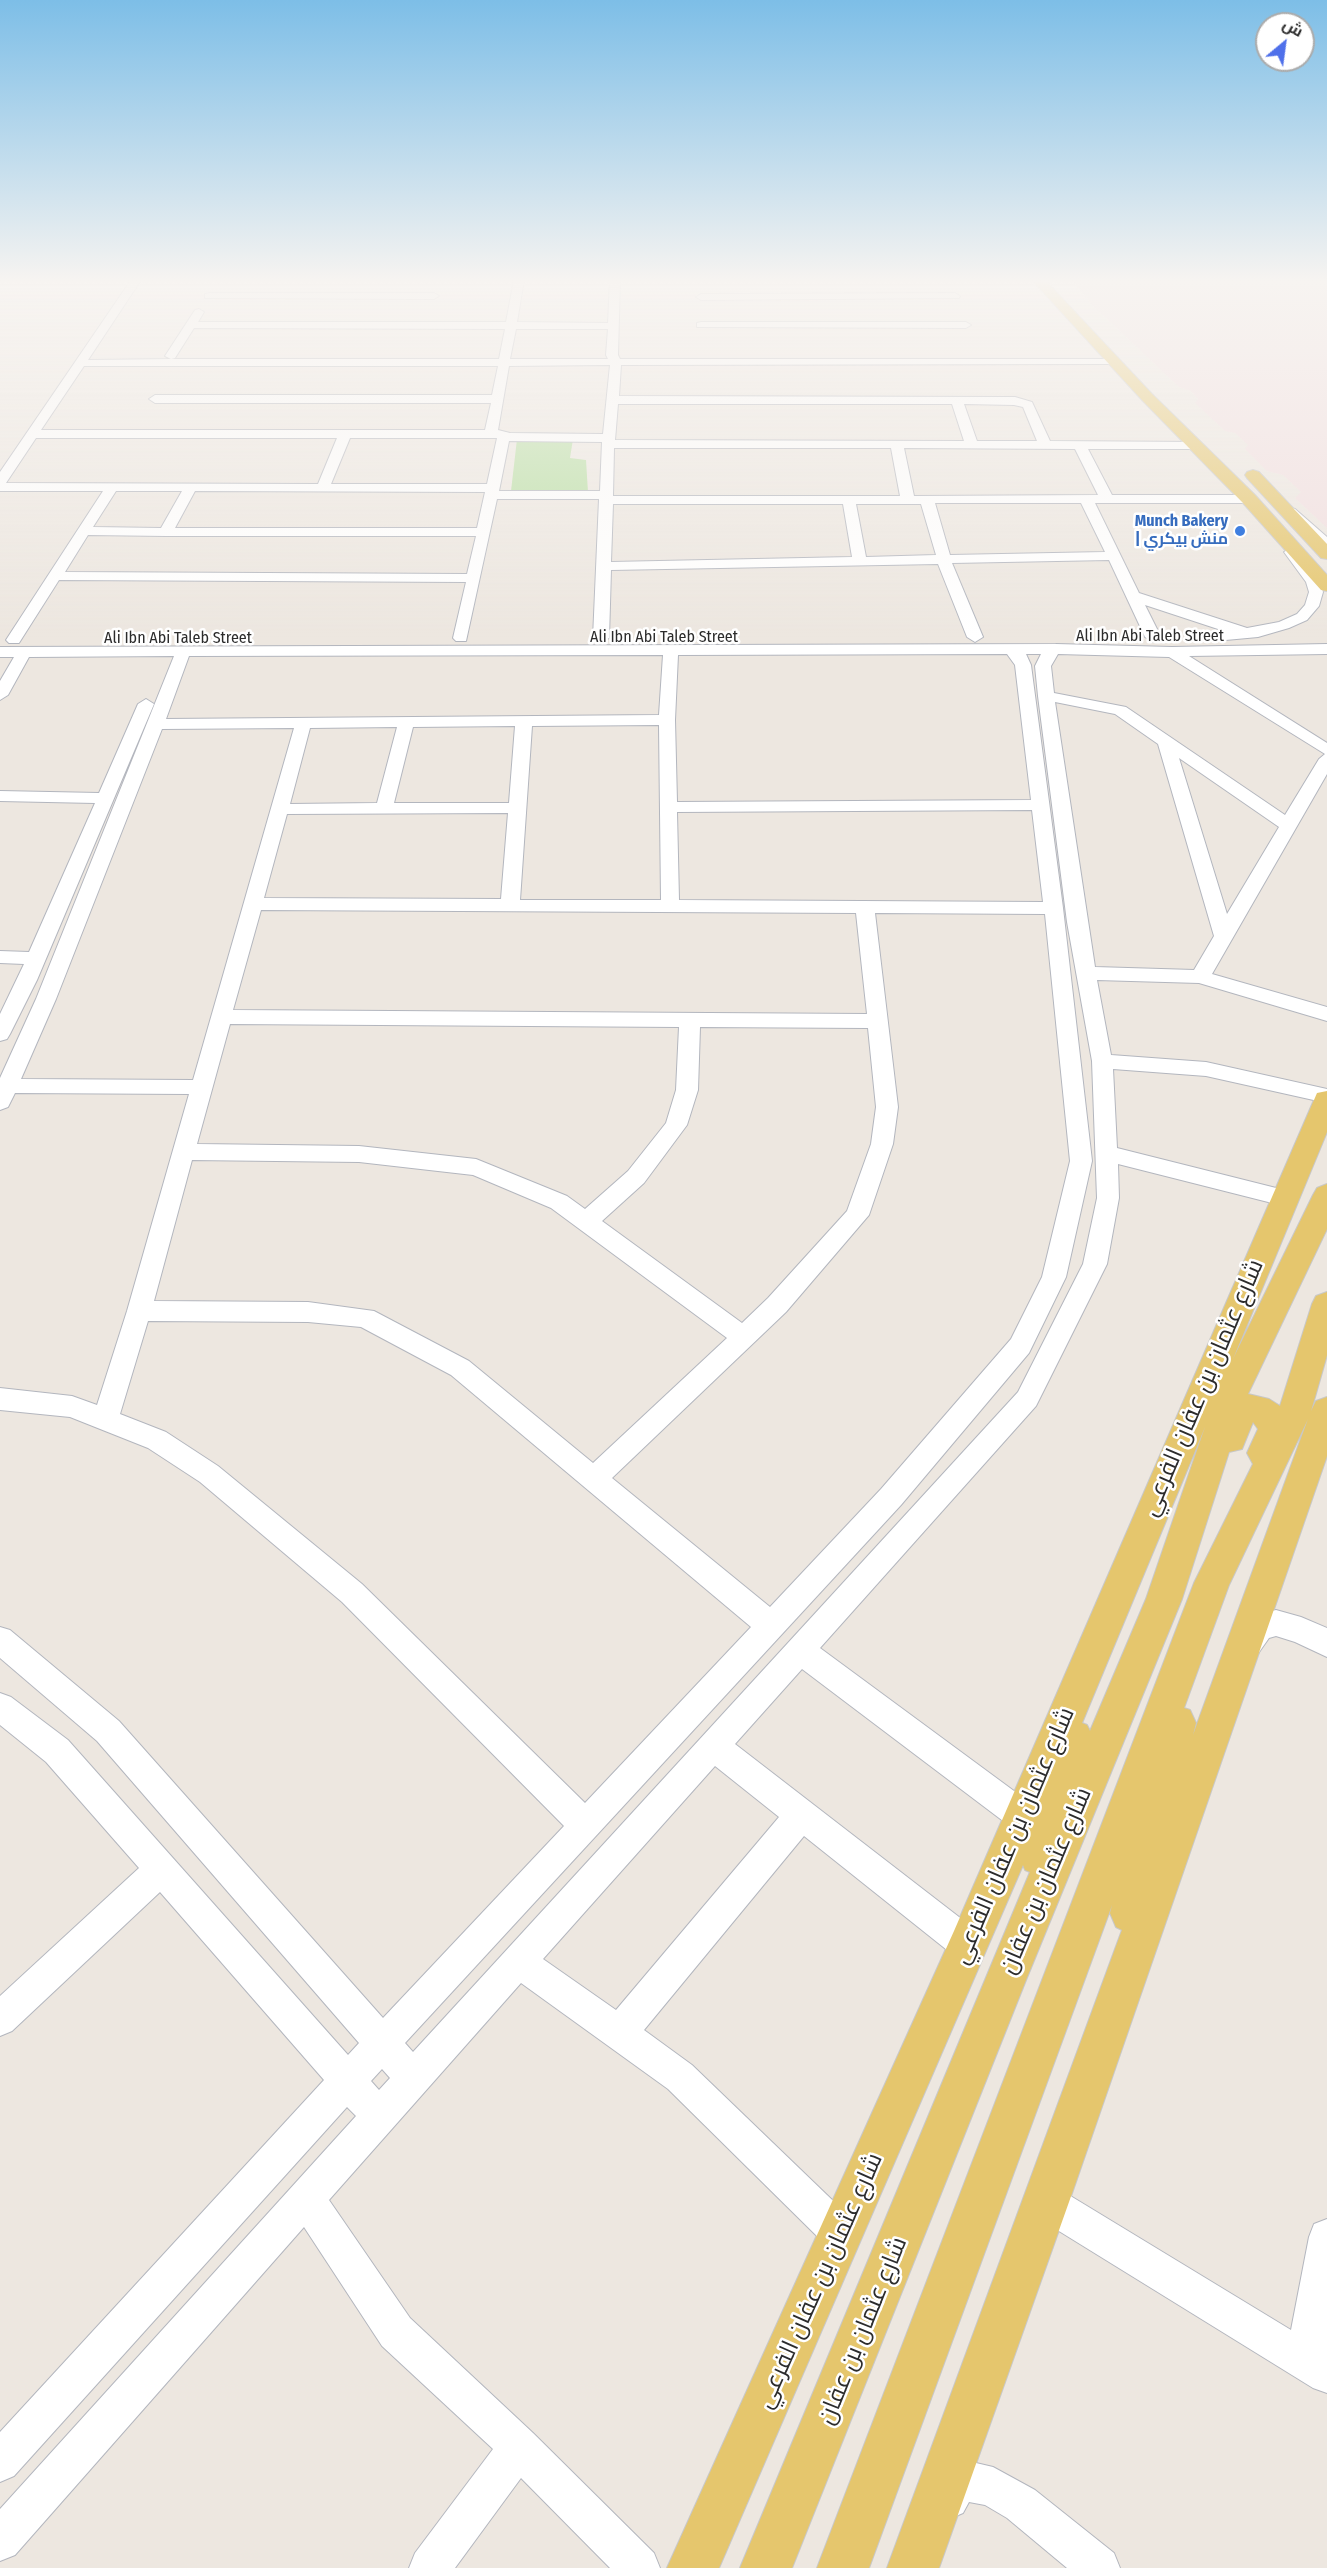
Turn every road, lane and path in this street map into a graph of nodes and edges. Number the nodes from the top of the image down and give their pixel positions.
1 (497, 399) edge
2 (40, 400) edge
3 (56, 400) edge
4 (612, 400) joint
5 (966, 400) edge
6 (1010, 400) edge
7 (1155, 400) edge
8 (957, 401) junction
9 (27, 419) dead end
10 (33, 434) junction
11 (345, 434) junction
12 (497, 435) junction
13 (608, 441) junction
14 (1194, 444) junction
15 (897, 445) junction
16 (972, 445) junction
17 (1046, 445) junction
18 (1080, 445) junction
19 (1242, 464) dead end
20 (0, 482) edge
21 (0, 487) edge
22 (112, 487) junction
23 (191, 487) junction
24 (323, 487) junction
25 (492, 491) junction
26 (606, 498) junction
27 (1086, 499) junction
28 (1107, 499) junction
29 (1249, 499) junction
30 (849, 500) junction
31 (908, 500) junction
32 (927, 500) junction
33 (1287, 509) junction
34 (84, 531) junction
35 (166, 532) junction
36 (483, 532) junction
37 (1327, 544) edge
38 (1327, 554) edge
39 (1113, 555) junction
40 (944, 560) junction
41 (860, 562) junction
42 (603, 566) junction
43 (55, 576) junction
44 (474, 578) junction
45 (1327, 586) edge
46 (1133, 596) junction
47 (1187, 613) junction
48 (1142, 614) junction
49 (1249, 633) junction
50 (975, 637) junction
51 (1153, 637) junction
52 (1207, 637) junction
53 (461, 638) junction
54 (601, 638) junction
55 (1327, 639) edge
56 (12, 644) edge
57 (1327, 649) edge
58 (671, 650) junction
59 (1242, 650) junction
60 (0, 652) edge
61 (175, 652) junction
62 (1172, 652) junction
63 (1327, 656) edge
64 (1034, 657) junction
65 (0, 695) edge
66 (1046, 696) junction
67 (667, 720) junction
68 (524, 722) junction
69 (406, 723) junction
70 (155, 724) junction
71 (303, 725) junction
72 (1167, 742) junction
73 (1327, 750) edge
74 (1327, 759) edge
75 (0, 796) edge
76 (105, 798) junction
77 (1040, 805) junction
78 (669, 807) junction
79 (518, 808) junction
80 (280, 809) junction
81 (384, 809) junction
82 (1288, 825) junction
83 (253, 904) junction
84 (510, 906) junction
85 (670, 907) junction
86 (1054, 908) junction
87 (865, 909) junction
88 (1224, 936) junction
89 (0, 957) edge
90 (36, 958) junction
91 (1086, 973) junction
92 (1200, 977) junction
93 (1327, 1014) edge
94 (221, 1017) junction
95 (690, 1020) junction
96 (877, 1021) junction
97 (0, 1034) edge
98 (1102, 1061) junction
99 (202, 1087) junction
100 (3, 1094) edge
101 (1327, 1098) edge
102 (183, 1152) junction
103 (1106, 1153) junction
104 (1284, 1198) junction
105 (1322, 1208) edge
106 (586, 1222) junction
107 (1327, 1281) edge
108 (1327, 1304) edge
109 (139, 1311) junction
110 (744, 1337) junction
111 (0, 1399) edge
112 (105, 1420) junction
113 (1323, 1437) edge
114 (594, 1479) junction
115 (1122, 1580) junction
116 (1212, 1583) junction
117 (1164, 1599) junction
118 (771, 1626) junction
119 (0, 1640) edge
120 (1327, 1643) edge
121 (800, 1650) junction
122 (1236, 1662) junction
123 (0, 1707) edge
124 (713, 1746) junction
125 (801, 1815) junction
126 (1022, 1816) junction
127 (585, 1825) junction
128 (161, 1869) junction
129 (969, 1946) junction
130 (518, 1961) junction
131 (1005, 1980) junction
132 (0, 2019) edge
133 (618, 2033) junction
134 (382, 2043) junction
135 (1100, 2048) junction
136 (413, 2078) junction
137 (347, 2080) junction
138 (379, 2116) junction
139 (306, 2198) junction
140 (1046, 2202) junction
141 (841, 2234) junction
142 (1327, 2237) edge
143 (1316, 2367) edge
144 (846, 2372) junction
145 (519, 2447) junction
146 (0, 2462) edge
147 (0, 2540) edge
148 (430, 2568) edge
149 (639, 2568) edge
150 (693, 2568) edge
151 (749, 2568) edge
152 (766, 2568) edge
153 (843, 2568) edge
154 (914, 2568) edge
155 (1099, 2568) edge

1 - 12 street
2 - 9 street
3 - 10 street
4 - 8 street
4 - 13 street
5 - 8 street
6 - 17 street
7 - 14 main road
8 - 16 street
10 - 11 street
10 - 20 street
11 - 12 street
11 - 24 street
12 - 13 street
12 - 25 street
13 - 15 street
13 - 26 street
14 - 18 street
14 - 29 main road
15 - 16 street
15 - 31 street
16 - 17 street
17 - 18 street
18 - 28 street
19 - 33 main road
21 - 22 street
22 - 23 street
22 - 34 street
23 - 24 street
23 - 35 street
24 - 25 street
25 - 26 street
25 - 36 street
26 - 30 street
26 - 42 street
27 - 28 street
27 - 32 street
27 - 39 street
28 - 29 street
29 - 45 main road
29 - 49 street
30 - 31 street
30 - 41 street
31 - 32 street
32 - 40 street
33 - 37 street
33 - 38 main road
34 - 35 street
34 - 43 street
35 - 36 street
36 - 44 street
39 - 40 street
39 - 46 street
40 - 41 street
40 - 50 street
41 - 42 street
42 - 54 street
43 - 44 street
43 - 56 street
44 - 53 street
46 - 47 street
46 - 48 street
47 - 48 street
47 - 49 street
48 - 51 street
49 - 52 street
50 - 51 street, Ali Ibn Abi Taleb Street
50 - 54 street, Ali Ibn Abi Taleb Street
51 - 52 street, Ali Ibn Abi Taleb Street
52 - 55 street, Ali Ibn Abi Taleb Street
53 - 54 street, Ali Ibn Abi Taleb Street
53 - 56 street, Ali Ibn Abi Taleb Street
56 - 60 street, Ali Ibn Abi Taleb Street
56 - 61 street, Ali Ibn Abi Taleb Street
56 - 65 street
57 - 59 street
58 - 61 street, Ali Ibn Abi Taleb Street
58 - 64 street, Ali Ibn Abi Taleb Street
58 - 67 street
59 - 62 street, Ali Ibn Abi Taleb Street
59 - 63 street
61 - 70 street
61 - 76 street
62 - 64 street, Ali Ibn Abi Taleb Street
62 - 73 street
64 - 66 street
64 - 77 street
66 - 72 street
66 - 91 street
67 - 68 street
67 - 78 street
68 - 69 street
68 - 79 street
69 - 71 street
69 - 81 street
70 - 71 street
70 - 100 street
71 - 80 street
72 - 82 street
72 - 88 street
74 - 82 street
75 - 76 street
76 - 90 street
77 - 78 street
77 - 86 street
78 - 85 street
79 - 81 street
79 - 84 street
80 - 81 street
80 - 83 street
82 - 88 street
83 - 84 street
83 - 94 street
84 - 85 street
85 - 87 street
86 - 87 street
86 - 118 street
87 - 96 street
88 - 92 street
89 - 90 street
90 - 97 street
91 - 92 street
91 - 98 street
92 - 93 street
94 - 95 street
94 - 99 street
95 - 96 street
95 - 106 street
96 - 110 street
98 - 101 street
98 - 103 street
99 - 100 street
99 - 102 street
101 - 104 main road, شارع عثمان بن عفان الفرعي
102 - 106 street
102 - 109 street
103 - 104 street
103 - 121 street
104 - 115 main road, شارع عثمان بن عفان الفرعي
105 - 107 main road
105 - 117 main road, شارع عثمان بن عفان
106 - 110 street
108 - 116 main road
109 - 112 street
109 - 114 street
110 - 114 street
111 - 112 street
112 - 127 street
113 - 122 main road
114 - 118 street
115 - 126 main road, شارع عثمان بن عفان الفرعي
115 - 131 main road
116 - 117 main road
116 - 135 main road
116 - 153 main road
117 - 131 main road, شارع عثمان بن عفان
118 - 127 street
119 - 134 street
120 - 122 street
121 - 124 street
121 - 126 street
122 - 135 main road
123 - 128 street
124 - 125 street
124 - 130 street
125 - 129 street
125 - 133 street
126 - 129 main road, شارع عثمان بن عفان الفرعي
127 - 134 street
128 - 132 street
128 - 137 street
129 - 141 main road, شارع عثمان بن عفان الفرعي
130 - 133 street
130 - 136 street
131 - 144 main road, شارع عثمان بن عفان
133 - 141 street
134 - 136 street
134 - 137 street
135 - 140 main road
136 - 138 street
137 - 138 street
137 - 146 street
138 - 139 street
139 - 145 street
139 - 147 street
140 - 143 street
140 - 154 main road
141 - 150 main road, شارع عثمان بن عفان الفرعي
142 - 143 street
144 - 151 main road
144 - 152 main road, شارع عثمان بن عفان
145 - 148 street
145 - 149 street
154 - 155 street

